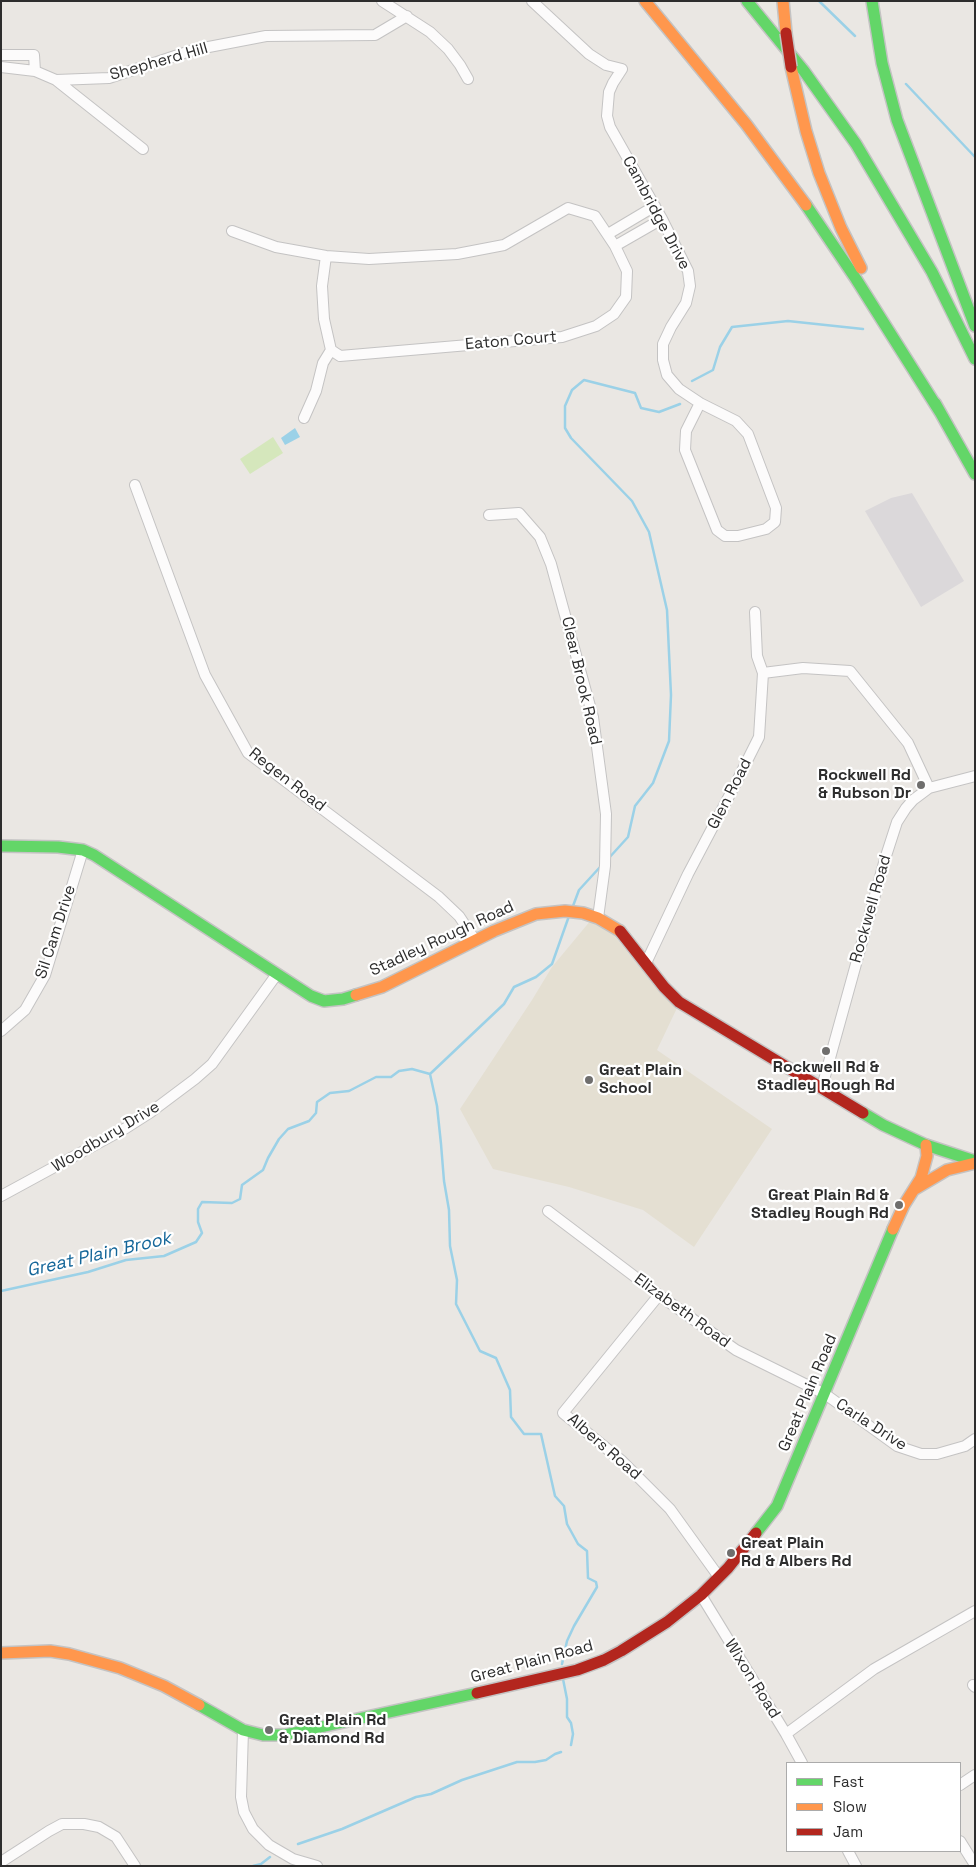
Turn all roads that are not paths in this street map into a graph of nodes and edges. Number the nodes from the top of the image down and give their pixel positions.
1 (382, 1) edge
2 (532, 1) edge
3 (637, 1) edge
4 (645, 1) edge
5 (747, 1) edge
6 (783, 1) edge
7 (872, 1) edge
8 (407, 16) junction
9 (1, 55) edge
10 (1, 67) edge
11 (36, 71) junction
12 (468, 79) dead end
13 (56, 80) junction
14 (719, 91) junction
15 (143, 149) dead end
16 (655, 206) junction
17 (662, 219) junction
18 (232, 231) dead end
19 (608, 234) junction
20 (615, 246) junction
21 (326, 256) junction
22 (975, 326) edge
23 (330, 350) junction
24 (975, 359) edge
25 (700, 403) junction
26 (940, 412) junction
27 (304, 418) dead end
28 (975, 474) edge
29 (135, 485) dead end
30 (490, 515) dead end
31 (755, 612) dead end
32 (763, 673) junction
33 (975, 776) edge
34 (929, 788) junction
35 (1, 846) edge
36 (83, 850) junction
37 (598, 918) junction
38 (475, 940) junction
39 (646, 963) junction
40 (277, 974) junction
41 (1, 1031) edge
42 (822, 1087) junction
43 (926, 1145) junction
44 (975, 1162) edge
45 (915, 1190) junction
46 (1, 1196) edge
47 (548, 1211) dead end
48 (660, 1295) junction
49 (825, 1394) junction
50 (975, 1439) edge
51 (719, 1577) junction
52 (701, 1595) junction
53 (975, 1611) edge
54 (1, 1653) edge
55 (243, 1730) junction
56 (786, 1734) junction
57 (801, 1762) edge
58 (975, 1775) edge
59 (961, 1784) edge
60 (961, 1843) edge
61 (849, 1852) edge
62 (1, 1862) edge
63 (975, 1865) edge
64 (135, 1866) edge
65 (317, 1866) edge
66 (856, 1866) edge

1 - 8 street
2 - 16 street, Cambridge Drive
3 - 14 main road
4 - 14 main road
5 - 24 main road
6 - 26 main road, bridge
7 - 22 main road
8 - 12 street
8 - 13 street, Shepherd Hill
9 - 11 street
10 - 11 street, Shepherd Hill
11 - 13 street, Shepherd Hill
13 - 15 street, Shepherd Hill
14 - 26 main road
16 - 17 street, Cambridge Drive
16 - 19 street
17 - 20 street
17 - 25 street, Cambridge Drive
18 - 21 street, Eaton Court
19 - 20 street, Eaton Court
19 - 21 street, Eaton Court
20 - 23 street, Eaton Court
21 - 23 street
23 - 27 street
25 - 25 street, Cambridge Drive
26 - 28 main road
29 - 38 street, Regen Road
30 - 37 street, Clear Brook Road
31 - 32 street, Glen Road
32 - 34 street
32 - 39 street, Glen Road
33 - 34 street, Rockwell Road
34 - 42 street, Rockwell Road
35 - 36 main road, Stadley Rough Road
36 - 40 main road, Stadley Rough Road
36 - 41 street, Sil Cam Drive
37 - 38 main road, Stadley Rough Road
37 - 39 main road, Stadley Rough Road
38 - 40 main road, Stadley Rough Road
39 - 42 main road, Stadley Rough Road
40 - 46 street, Woodbury Drive
42 - 43 main road, Stadley Rough Road
43 - 44 main road, Great Plain Road
43 - 45 main road, Great Plain Road
44 - 45 main road, Great Plain Road
45 - 49 main road, Great Plain Road
47 - 48 street, Elizabeth Road
48 - 49 street, Elizabeth Road
48 - 51 street, Albers Road
49 - 50 street, Carla Drive
49 - 51 main road, Great Plain Road
51 - 52 main road, Great Plain Road
52 - 55 main road, Great Plain Road
52 - 56 street, Wixon Road
53 - 56 street
54 - 55 main road, Great Plain Road
55 - 65 street
56 - 57 street, Wixon Road
58 - 59 street
60 - 63 street
61 - 66 street
62 - 64 street

